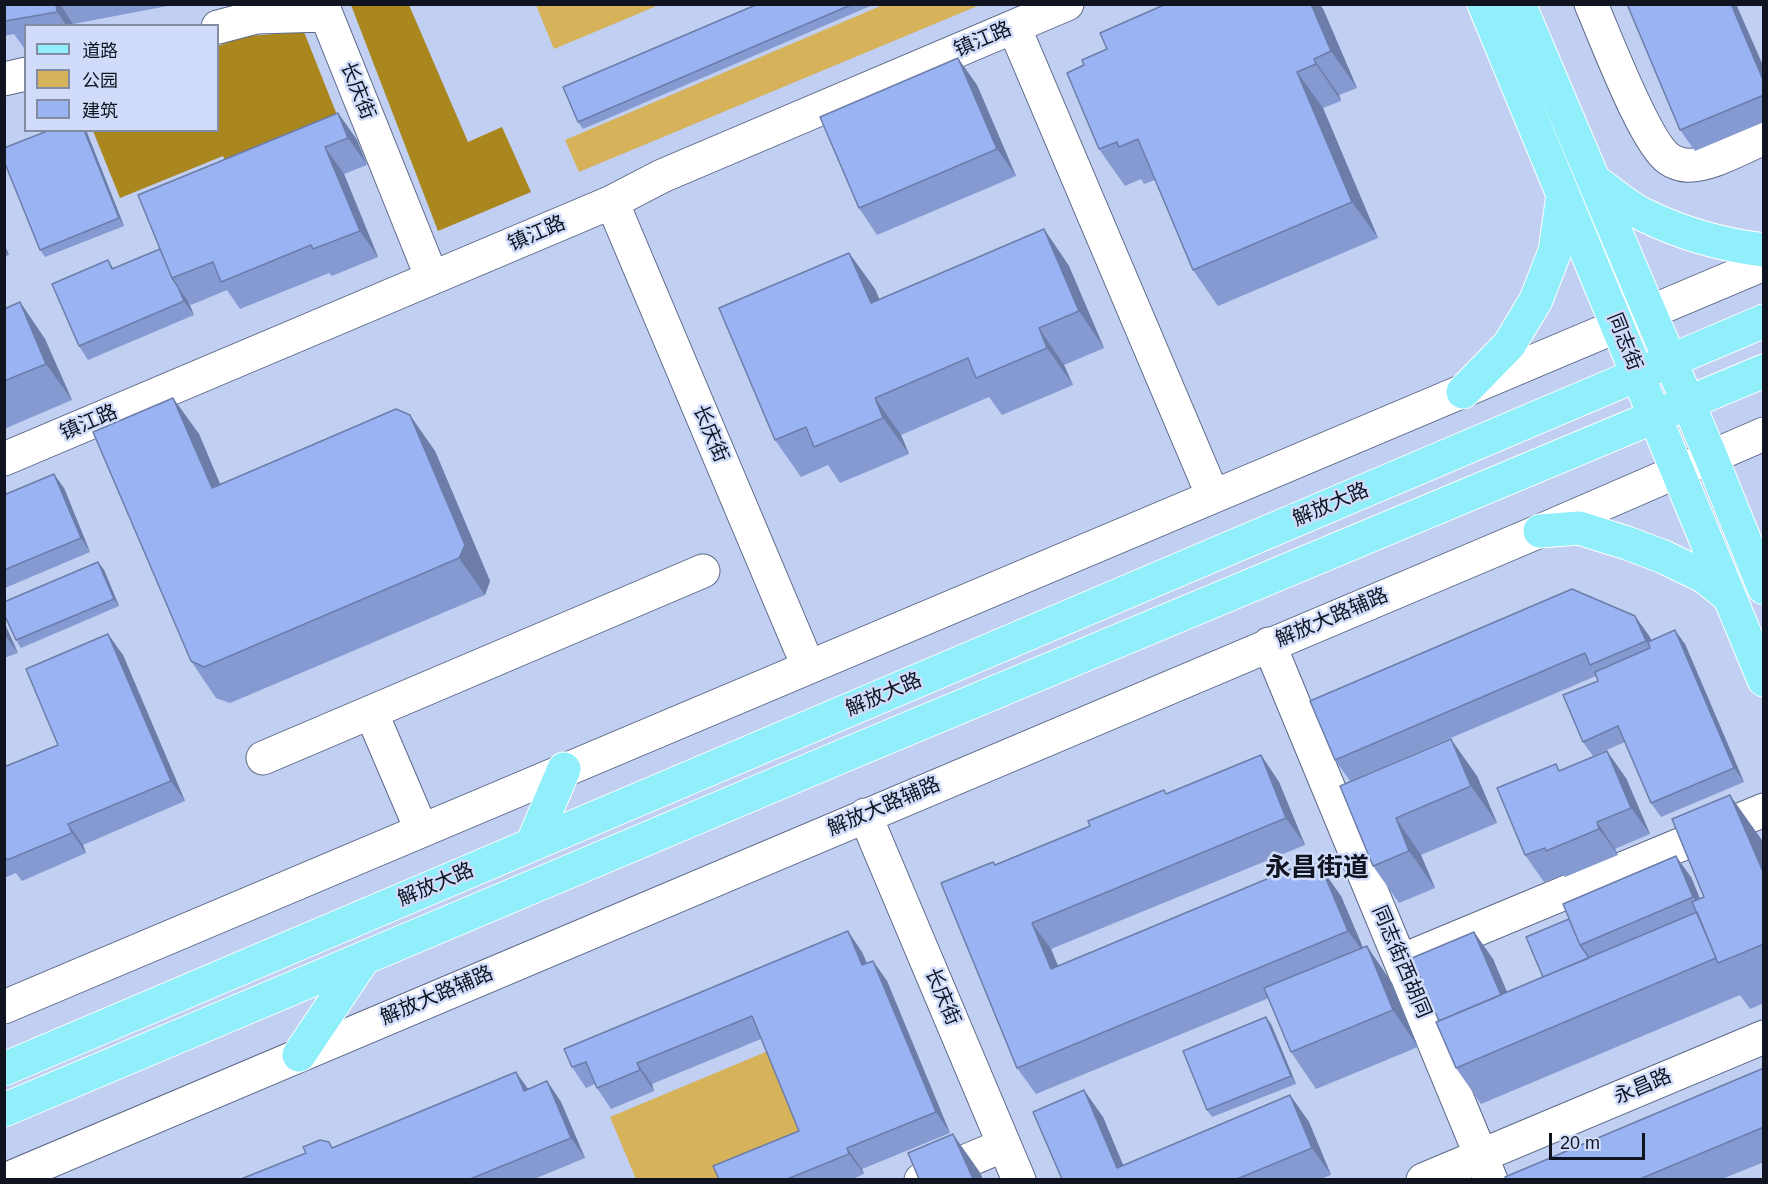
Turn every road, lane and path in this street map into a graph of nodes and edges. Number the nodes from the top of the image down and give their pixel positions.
1 (1067, 4) edge
2 (1484, 4) edge
3 (1520, 4) edge
4 (1591, 4) edge
5 (324, 10) edge
6 (255, 11) edge
7 (219, 27) edge
8 (1014, 27) junction
9 (24, 74) edge
10 (4, 79) edge
11 (1764, 138) edge
12 (1596, 182) junction
13 (1563, 193) junction
14 (612, 202) junction
15 (1764, 250) edge
16 (1764, 264) edge
17 (432, 278) junction
18 (1650, 312) junction
19 (1764, 321) edge
20 (1618, 326) junction
21 (1671, 360) junction
22 (1764, 371) edge
23 (1637, 375) junction
24 (1463, 392) junction
25 (1688, 403) junction
26 (1655, 417) junction
27 (1764, 434) edge
28 (1711, 457) junction
29 (4, 459) edge
30 (1677, 471) junction
31 (1213, 496) junction
32 (1540, 531) junction
33 (703, 571) dead end
34 (1762, 579) edge
35 (1727, 595) junction
36 (1269, 644) junction
37 (808, 666) junction
38 (1764, 680) edge
39 (371, 712) junction
40 (263, 758) dead end
41 (564, 769) junction
42 (1764, 810) edge
43 (865, 815) junction
44 (421, 830) junction
45 (532, 844) junction
46 (364, 958) junction
47 (1401, 962) junction
48 (4, 1007) edge
49 (1764, 1037) edge
50 (299, 1055) junction
51 (4, 1069) edge
52 (4, 1110) edge
53 (1004, 1145) junction
54 (1486, 1167) edge
55 (5, 1179) edge
56 (921, 1179) edge
57 (1019, 1179) edge
58 (1423, 1179) edge

1 - 8 street, 镇江路
2 - 13 main road, 同志街
3 - 12 main road, 同志街
4 - 11 street
5 - 6 street
5 - 17 street, 长庆街
6 - 7 street
8 - 14 street, 镇江路
8 - 31 street
9 - 10 street
12 - 15 main road
12 - 18 main road, 同志街
13 - 20 main road, 同志街
13 - 24 main road
14 - 17 street, 镇江路
14 - 37 street, 长庆街
16 - 18 street
17 - 29 street, 镇江路
18 - 20 street
18 - 21 main road, 同志街
19 - 21 main road, 解放大路
20 - 23 main road, 同志街
20 - 24 street
21 - 23 main road, 解放大路
21 - 25 main road, 同志街
22 - 25 main road, 解放大路
23 - 26 main road, 同志街
23 - 45 main road, 解放大路
24 - 31 street
25 - 26 main road, 解放大路
25 - 28 main road, 同志街
26 - 30 main road, 同志街
26 - 46 main road, 解放大路
27 - 28 street, 解放大路辅路
28 - 30 street, 解放大路辅路
28 - 34 main road, 同志街
30 - 32 street, 解放大路辅路
30 - 35 main road, 同志街
31 - 37 street
32 - 35 main road
32 - 36 street, 解放大路辅路
33 - 39 street
35 - 38 main road, 同志街
36 - 43 street, 解放大路辅路
36 - 47 street, 同志街西胡同
37 - 41 street
39 - 40 street
39 - 44 street
41 - 44 street
41 - 45 main road
42 - 47 street
43 - 50 street, 解放大路辅路
43 - 53 street, 长庆街
44 - 48 street
45 - 51 main road, 解放大路
46 - 50 main road
46 - 52 main road, 解放大路
47 - 54 street, 同志街西胡同
49 - 54 street, 永昌路
50 - 55 street, 解放大路辅路
53 - 56 street
53 - 57 street, 长庆街
54 - 58 street, 永昌路

